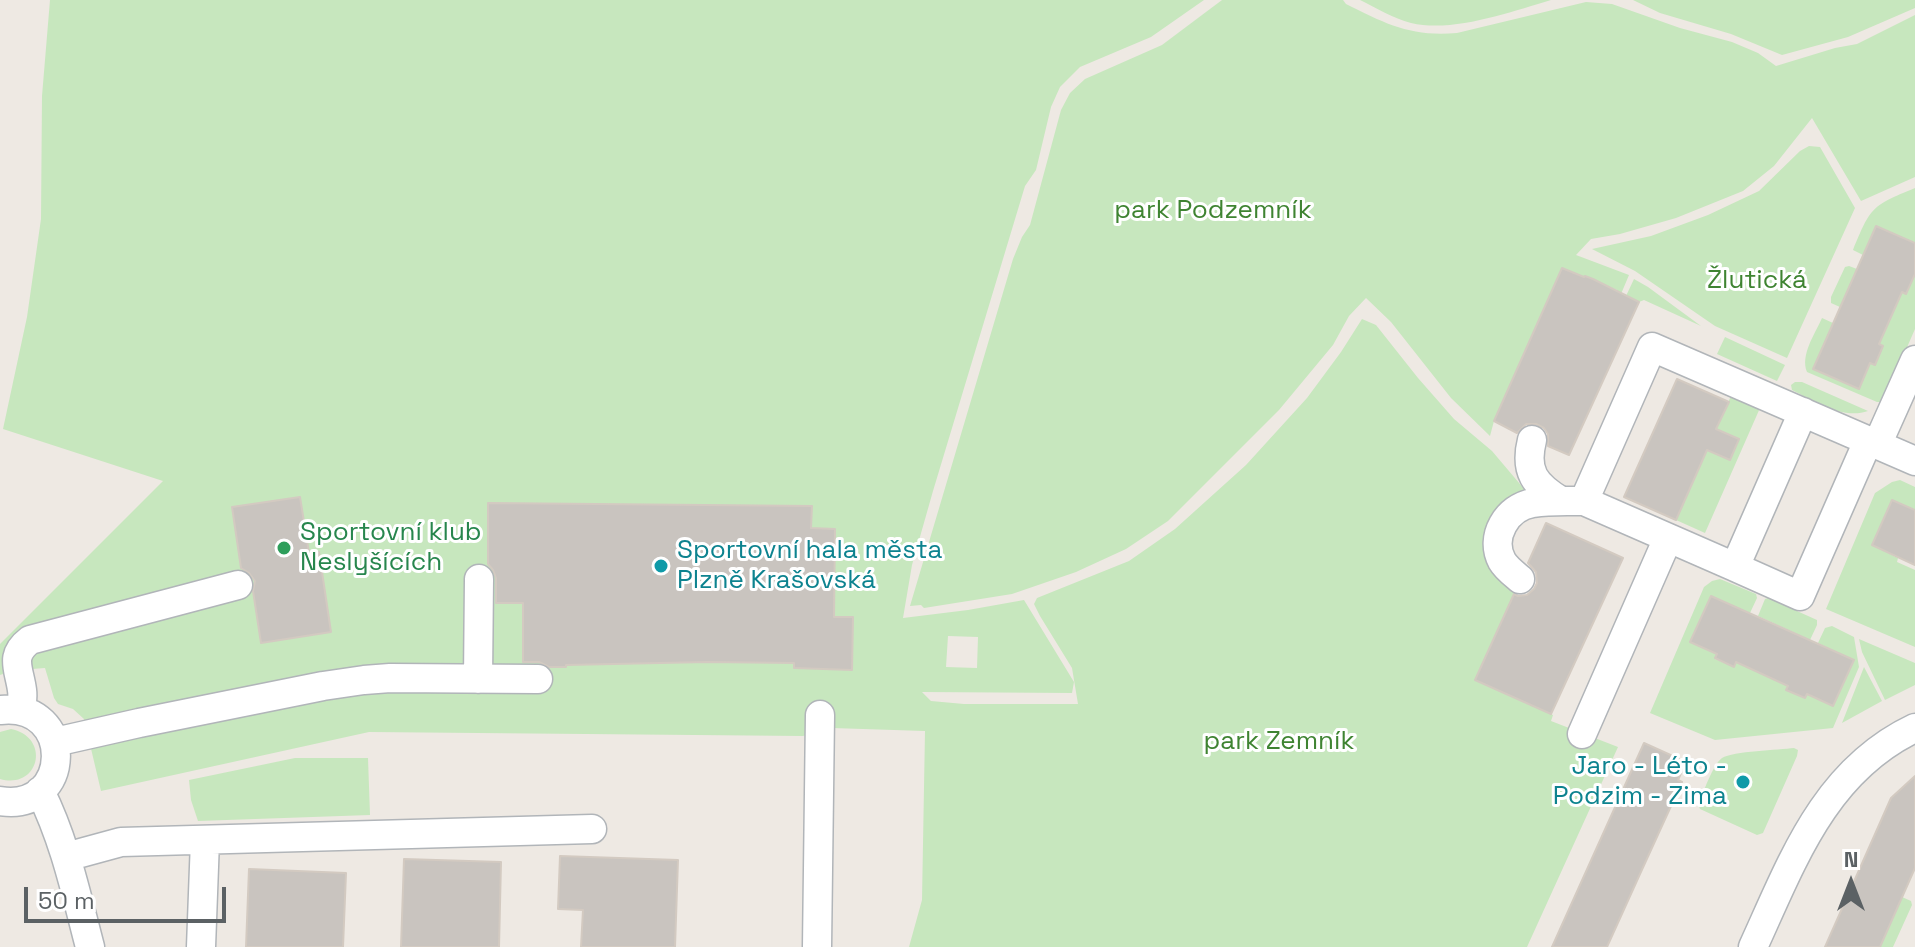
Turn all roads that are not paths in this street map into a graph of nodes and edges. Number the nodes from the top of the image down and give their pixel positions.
1 (1915, 360) edge
2 (1803, 412) junction
3 (1532, 440) dead end
4 (1872, 443) junction
5 (1915, 461) edge
6 (1572, 501) junction
7 (1668, 538) junction
8 (1735, 567) junction
9 (479, 579) dead end
10 (1520, 579) dead end
11 (238, 585) dead end
12 (478, 679) junction
13 (538, 679) dead end
14 (10, 710) edge
15 (820, 715) dead end
16 (1915, 728) edge
17 (1582, 734) dead end
18 (55, 742) junction
19 (40, 791) junction
20 (0, 801) edge
21 (592, 829) dead end
22 (205, 840) junction
23 (66, 857) junction
24 (90, 947) edge
25 (201, 947) edge
26 (817, 947) edge
27 (1753, 947) edge

1 - 4 street
2 - 4 street
2 - 6 street
2 - 8 street
3 - 6 street
4 - 5 street
4 - 8 street
6 - 7 street
6 - 10 street
7 - 8 street
7 - 17 street
9 - 12 street
11 - 14 street
12 - 13 street
12 - 18 street
14 - 18 street
15 - 26 street
16 - 27 street
18 - 19 street
19 - 20 street
19 - 23 street
21 - 22 street
22 - 23 street
22 - 25 street
23 - 24 street

